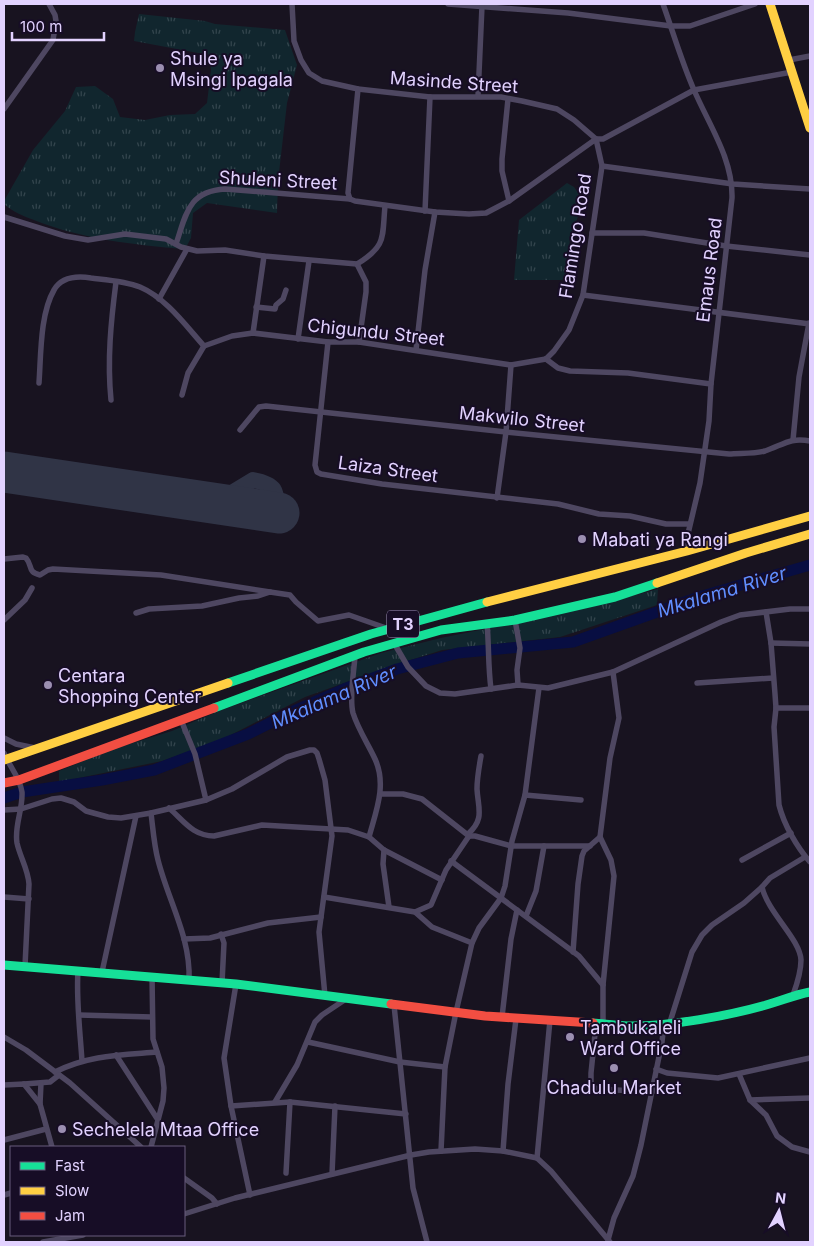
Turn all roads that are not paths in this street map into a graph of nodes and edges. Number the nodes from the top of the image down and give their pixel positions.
1 (49, 4) edge
2 (292, 4) edge
3 (448, 4) edge
4 (663, 4) edge
5 (755, 4) edge
6 (770, 4) edge
7 (482, 6) junction
8 (671, 26) junction
9 (810, 56) edge
10 (789, 60) junction
11 (792, 72) junction
12 (358, 89) junction
13 (694, 90) junction
14 (478, 96) junction
15 (430, 97) junction
16 (508, 98) junction
17 (4, 109) edge
18 (810, 126) edge
19 (596, 139) junction
20 (602, 166) junction
21 (732, 184) junction
22 (810, 190) edge
23 (350, 199) junction
24 (509, 201) junction
25 (386, 206) junction
26 (425, 211) junction
27 (435, 212) junction
28 (4, 217) edge
29 (592, 233) junction
30 (176, 244) junction
31 (726, 246) junction
32 (187, 249) junction
33 (810, 255) edge
34 (264, 256) junction
35 (309, 261) junction
36 (357, 264) junction
37 (116, 282) junction
38 (286, 290) dead end
39 (583, 295) junction
40 (159, 299) junction
41 (256, 308) junction
42 (718, 313) junction
43 (810, 323) edge
44 (253, 333) junction
45 (298, 339) junction
46 (328, 342) junction
47 (359, 342) junction
48 (204, 346) junction
49 (416, 350) junction
50 (546, 359) junction
51 (511, 365) junction
52 (39, 383) dead end
53 (711, 384) junction
54 (182, 395) dead end
55 (111, 400) dead end
56 (320, 412) junction
57 (240, 430) dead end
58 (506, 432) junction
59 (792, 440) junction
60 (810, 441) edge
61 (704, 452) junction
62 (497, 498) junction
63 (810, 516) edge
64 (689, 524) junction
65 (810, 534) edge
66 (687, 551) junction
67 (4, 559) edge
68 (32, 588) dead end
69 (270, 592) junction
70 (810, 609) edge
71 (766, 612) junction
72 (136, 613) dead end
73 (4, 620) edge
74 (515, 620) junction
75 (486, 623) junction
76 (389, 629) junction
77 (394, 643) junction
78 (771, 643) junction
79 (810, 644) edge
80 (355, 656) junction
81 (613, 672) junction
82 (773, 678) junction
83 (696, 682) dead end
84 (518, 685) junction
85 (539, 688) junction
86 (491, 689) junction
87 (776, 708) junction
88 (810, 708) edge
89 (181, 720) junction
90 (4, 738) edge
91 (39, 748) junction
92 (481, 756) dead end
93 (5, 758) edge
94 (19, 780) junction
95 (4, 782) edge
96 (381, 794) junction
97 (525, 795) junction
98 (206, 800) junction
99 (581, 800) dead end
100 (169, 808) junction
101 (21, 809) junction
102 (4, 810) edge
103 (151, 813) junction
104 (136, 816) junction
105 (332, 829) junction
106 (791, 833) junction
107 (469, 835) junction
108 (600, 836) junction
109 (369, 837) junction
110 (511, 846) junction
111 (544, 846) junction
112 (590, 846) junction
113 (384, 850) junction
114 (808, 859) edge
115 (742, 860) dead end
116 (451, 861) junction
117 (442, 880) junction
118 (762, 887) junction
119 (4, 897) edge
120 (324, 897) junction
121 (502, 898) junction
122 (29, 899) junction
123 (389, 907) junction
124 (517, 910) junction
125 (415, 912) junction
126 (526, 916) junction
127 (321, 917) junction
128 (221, 934) junction
129 (184, 939) junction
130 (472, 944) junction
131 (573, 952) junction
132 (4, 965) edge
133 (25, 966) junction
134 (78, 970) junction
135 (102, 972) junction
136 (152, 976) junction
137 (189, 980) junction
138 (222, 983) junction
139 (236, 984) junction
140 (603, 985) junction
141 (810, 992) edge
142 (793, 995) junction
143 (325, 996) junction
144 (346, 999) junction
145 (394, 1005) junction
146 (456, 1012) junction
147 (78, 1015) junction
148 (152, 1017) junction
149 (502, 1017) junction
150 (516, 1019) junction
151 (550, 1020) junction
152 (667, 1023) junction
153 (599, 1024) junction
154 (4, 1037) edge
155 (308, 1042) junction
156 (157, 1052) junction
157 (116, 1055) junction
158 (810, 1058) edge
159 (82, 1060) junction
160 (400, 1062) junction
161 (446, 1067) junction
162 (656, 1069) junction
163 (57, 1073) junction
164 (739, 1074) junction
165 (41, 1083) junction
166 (4, 1084) edge
167 (24, 1084) junction
168 (652, 1092) junction
169 (810, 1098) edge
170 (750, 1100) junction
171 (275, 1102) junction
172 (290, 1102) junction
173 (40, 1104) junction
174 (231, 1106) junction
175 (335, 1106) junction
176 (406, 1114) junction
177 (158, 1120) junction
178 (46, 1129) junction
179 (4, 1140) edge
180 (52, 1146) edge
181 (138, 1146) edge
182 (151, 1146) edge
183 (440, 1151) junction
184 (503, 1151) junction
185 (810, 1152) edge
186 (411, 1155) junction
187 (537, 1158) junction
188 (286, 1173) dead end
189 (332, 1174) junction
190 (185, 1179) edge
191 (250, 1195) junction
192 (217, 1204) junction
193 (185, 1214) edge
194 (62, 1236) edge
195 (609, 1241) edge
196 (43, 1242) edge
197 (427, 1242) edge

1 - 17 street
2 - 12 street, Masinde Street
3 - 7 street
4 - 8 street, Emaus Road
5 - 8 street
6 - 10 main road
7 - 8 street
7 - 14 street
8 - 13 street, Emaus Road
9 - 10 street
10 - 11 main road
11 - 13 street
11 - 18 main road
12 - 15 street, Masinde Street
12 - 23 street
13 - 19 street
13 - 21 street, Emaus Road
14 - 15 street, Masinde Street
14 - 16 street, Masinde Street
15 - 26 street
16 - 19 street, Masinde Street
16 - 24 street
19 - 20 street, Flamingo Road
19 - 24 street
20 - 21 street
20 - 29 street, Flamingo Road
21 - 22 street
21 - 31 street, Emaus Road
23 - 25 street
23 - 30 street, Shuleni Street
24 - 27 street
25 - 26 street
25 - 36 street
26 - 27 street
27 - 49 street
28 - 30 street
29 - 31 street
29 - 39 street, Flamingo Road
30 - 32 street
31 - 33 street
31 - 42 street, Emaus Road
32 - 34 street
32 - 40 street
34 - 35 street
34 - 41 street
35 - 36 street
35 - 45 street
36 - 47 street
37 - 40 street
37 - 52 street
37 - 55 street
38 - 41 street
39 - 42 street
39 - 50 street, Flamingo Road
40 - 48 street
41 - 44 street
42 - 43 street
42 - 53 street, Emaus Road
43 - 59 street
44 - 45 street, Chigundu Street
44 - 48 street, Chigundu Street
45 - 46 street, Chigundu Street
46 - 47 street, Chigundu Street
46 - 56 street, Laiza Street
47 - 49 street, Chigundu Street
48 - 54 street
49 - 51 street, Chigundu Street
50 - 51 street, Chigundu Street
50 - 53 street
51 - 58 street
53 - 61 street, Emaus Road
56 - 57 street, Makwilo Street
56 - 58 street, Makwilo Street
56 - 62 street, Laiza Street
58 - 61 street, Makwilo Street
58 - 62 street
59 - 60 street, Makwilo Street
59 - 61 street, Makwilo Street
61 - 64 street, Emaus Road
62 - 64 street
63 - 66 main road, T3
64 - 66 street, Emaus Road
65 - 74 main road
66 - 76 main road, T3
67 - 69 street
68 - 73 street
69 - 72 street
69 - 76 street
70 - 71 street
71 - 78 street
71 - 81 street
74 - 75 main road
74 - 84 street
75 - 77 main road
75 - 86 street
76 - 91 main road, T3
77 - 80 main road
77 - 86 street
78 - 79 street
78 - 82 street
80 - 89 main road
80 - 96 street
81 - 85 street
81 - 108 street
82 - 83 street
82 - 87 street
84 - 85 street
84 - 86 street
85 - 97 street
87 - 88 street
87 - 106 street
89 - 94 main road
89 - 98 street
90 - 91 street
91 - 93 main road, T3
92 - 107 street
93 - 94 street
94 - 95 main road
94 - 101 street
96 - 107 street
96 - 109 street
97 - 99 street
97 - 110 street
98 - 100 street
98 - 105 street
100 - 103 street
100 - 105 street
101 - 102 street
101 - 104 street
101 - 122 street
103 - 104 street
103 - 129 street
104 - 135 street
105 - 109 street
105 - 120 street
106 - 114 street
106 - 115 street
107 - 110 street
107 - 116 street
108 - 112 street
108 - 140 street
109 - 113 street
110 - 111 street
110 - 121 street
111 - 112 street
111 - 126 street
112 - 131 street
113 - 117 street
113 - 123 street
114 - 118 street
116 - 117 street
116 - 121 street
117 - 125 street
118 - 142 street
118 - 152 street
119 - 122 street
120 - 123 street
120 - 127 street
121 - 124 street
121 - 130 street
122 - 133 street
123 - 125 street
124 - 126 street
124 - 149 street
125 - 130 street
126 - 131 street
127 - 128 street
127 - 143 street
128 - 129 street
128 - 138 street
129 - 137 street
130 - 146 street
131 - 140 street
132 - 133 main road
133 - 134 main road
134 - 135 main road
134 - 147 street
135 - 136 main road
136 - 137 main road
136 - 148 street
137 - 138 main road
138 - 139 main road
139 - 143 main road
139 - 174 street
140 - 153 street
141 - 142 main road
142 - 152 main road
143 - 144 main road
144 - 145 main road
144 - 155 street
145 - 146 main road
145 - 160 street
146 - 149 main road
146 - 161 street
147 - 148 street
147 - 159 street
148 - 156 street
149 - 150 main road
150 - 151 main road
150 - 184 street
151 - 153 main road
151 - 187 street
152 - 153 main road
152 - 162 street
153 - 168 street
154 - 163 street
155 - 160 street
155 - 171 street
156 - 157 street
156 - 177 street
157 - 159 street
157 - 177 street
158 - 164 street
159 - 163 street
160 - 161 street
160 - 176 street
161 - 183 street
162 - 164 street
162 - 168 street
163 - 165 street
163 - 181 street
164 - 170 street
165 - 167 street
165 - 173 street
166 - 167 street
167 - 173 street
168 - 195 street
169 - 170 street
170 - 185 street
171 - 172 street
171 - 174 street
172 - 175 street
172 - 188 street
173 - 178 street
174 - 191 street
175 - 176 street
175 - 189 street
176 - 186 street
177 - 182 street
178 - 179 street
178 - 180 street
183 - 184 street
183 - 186 street
184 - 187 street
186 - 189 street
186 - 197 street
187 - 195 street
189 - 191 street
190 - 192 street
191 - 192 street
192 - 193 street
194 - 196 street

